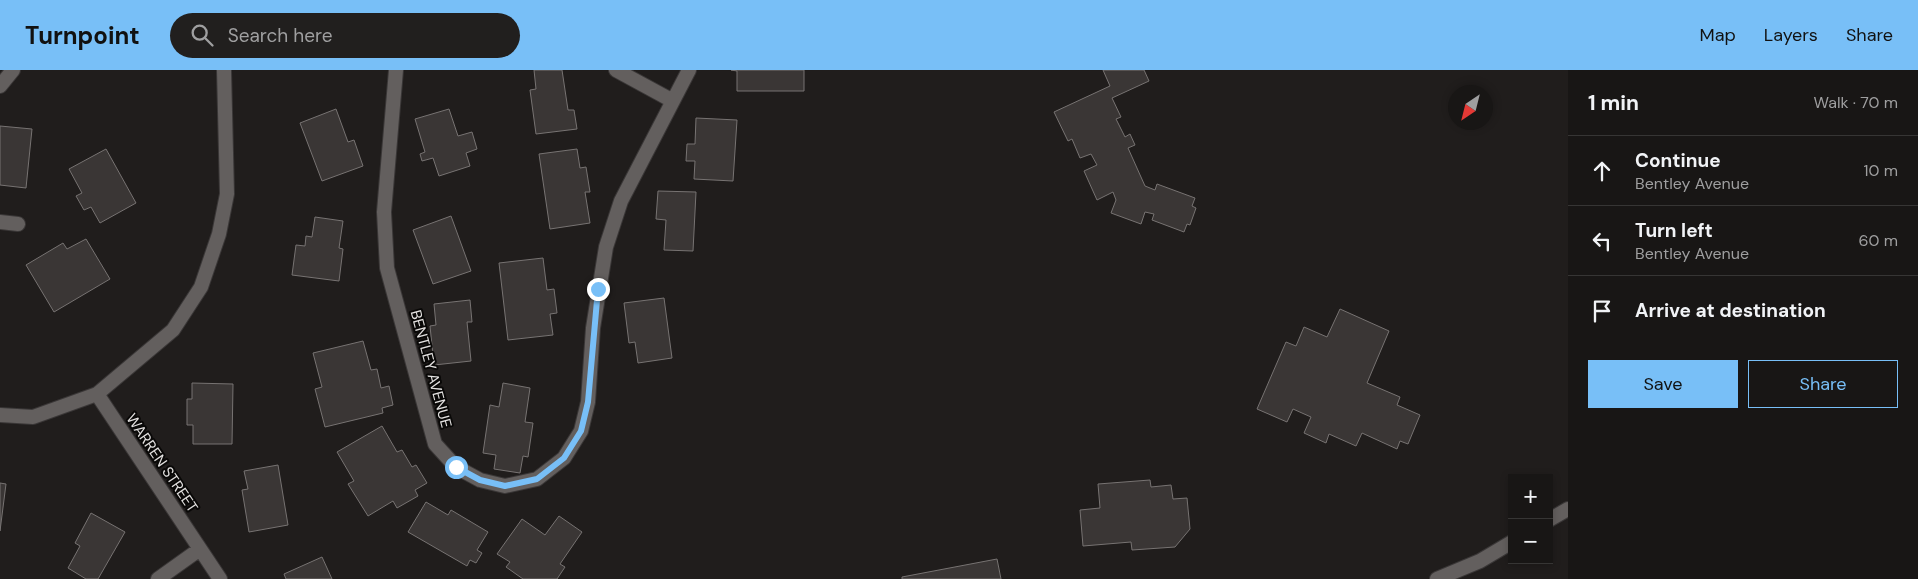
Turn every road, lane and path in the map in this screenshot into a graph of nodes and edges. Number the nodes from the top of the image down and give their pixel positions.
1 (13, 70) edge
2 (224, 70) edge
3 (396, 70) edge
4 (616, 70) edge
5 (689, 70) edge
6 (0, 86) edge
7 (673, 101) junction
8 (0, 222) edge
9 (18, 224) dead end
10 (97, 394) junction
11 (0, 416) edge
12 (1568, 509) edge
13 (1551, 519) edge
14 (1508, 544) edge
15 (200, 549) junction
16 (158, 579) edge
17 (220, 579) edge
18 (1437, 579) edge

1 - 6 street
2 - 10 street
3 - 7 street, BENTLEY AVENUE
4 - 7 street
5 - 7 street, BENTLEY AVENUE
8 - 9 street
10 - 11 street
10 - 15 street, WARREN STREET
12 - 13 street
14 - 18 street
15 - 16 street
15 - 17 street, WARREN STREET

